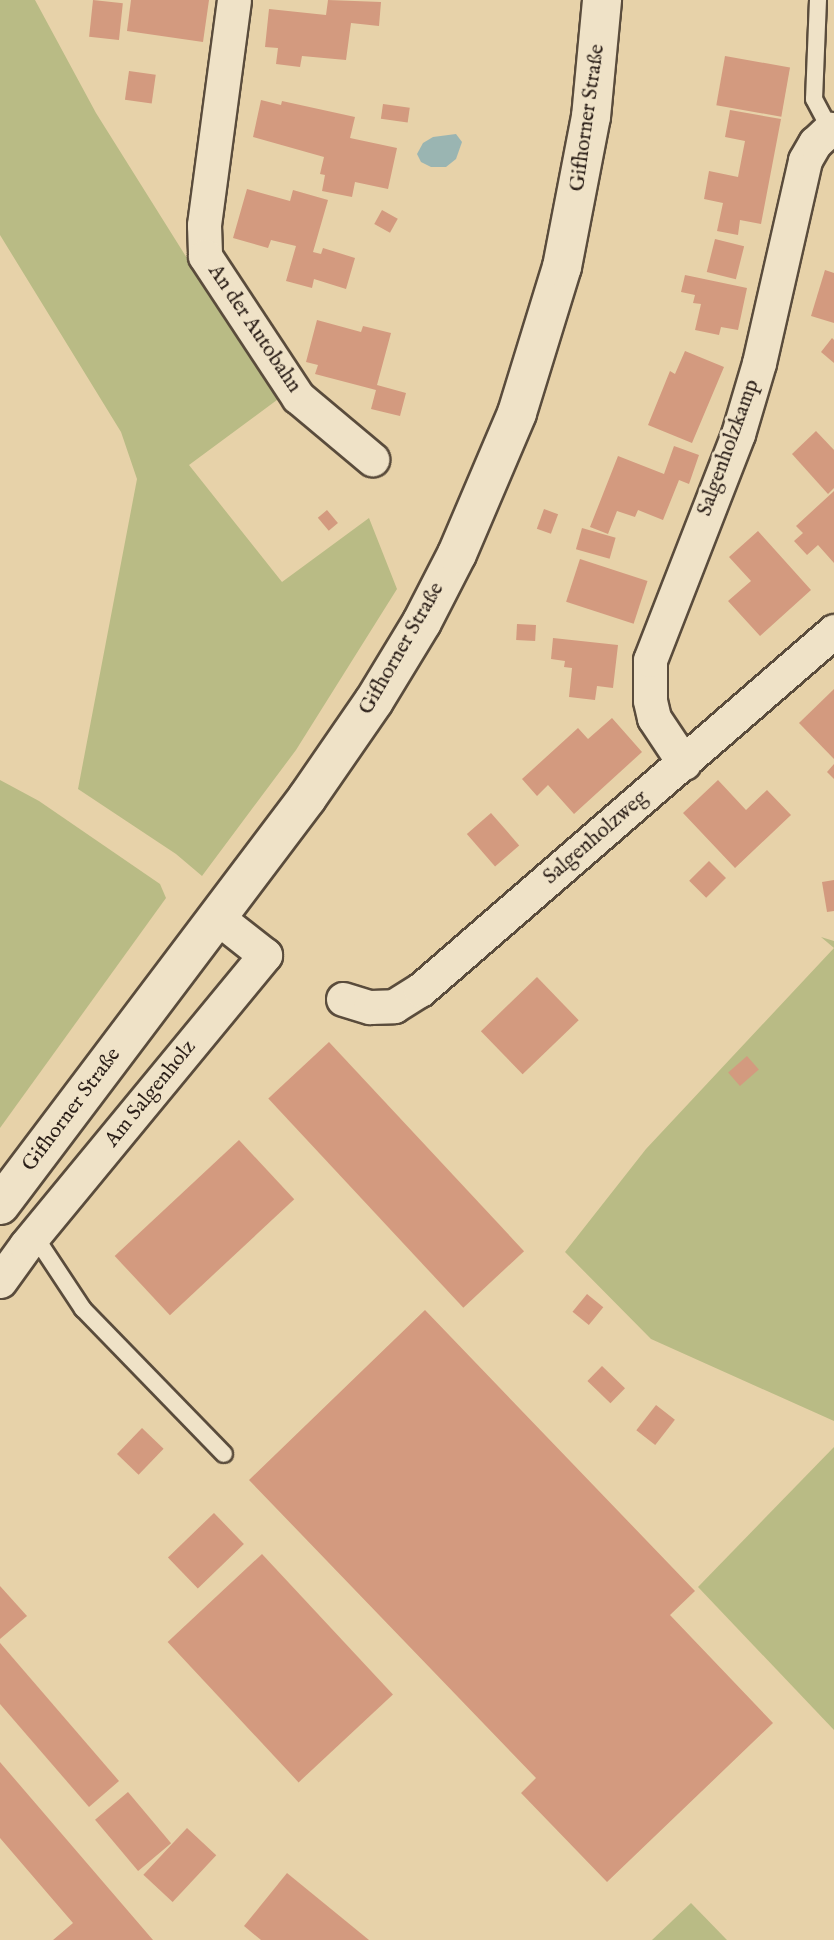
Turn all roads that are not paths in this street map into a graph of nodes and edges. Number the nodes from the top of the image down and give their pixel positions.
1 (234, 0) edge
2 (602, 0) edge
3 (818, 0) edge
4 (832, 129) edge
5 (372, 459) dead end
6 (834, 631) edge
7 (684, 763) junction
8 (218, 918) junction
9 (343, 999) dead end
10 (0, 1205) edge
11 (34, 1235) junction
12 (0, 1281) edge
13 (224, 1454) dead end

1 - 5 street, An der Autobahn
2 - 8 main road, Gifhorner Straße
3 - 4 lane, Salgenholzkamp
4 - 7 street, Salgenholzkamp
6 - 7 street, Salgenholzweg
7 - 9 street, Salgenholzweg
8 - 10 main road, Gifhorner Straße
8 - 11 street, Am Salgenholz
11 - 12 street, Am Salgenholz
11 - 13 lane

